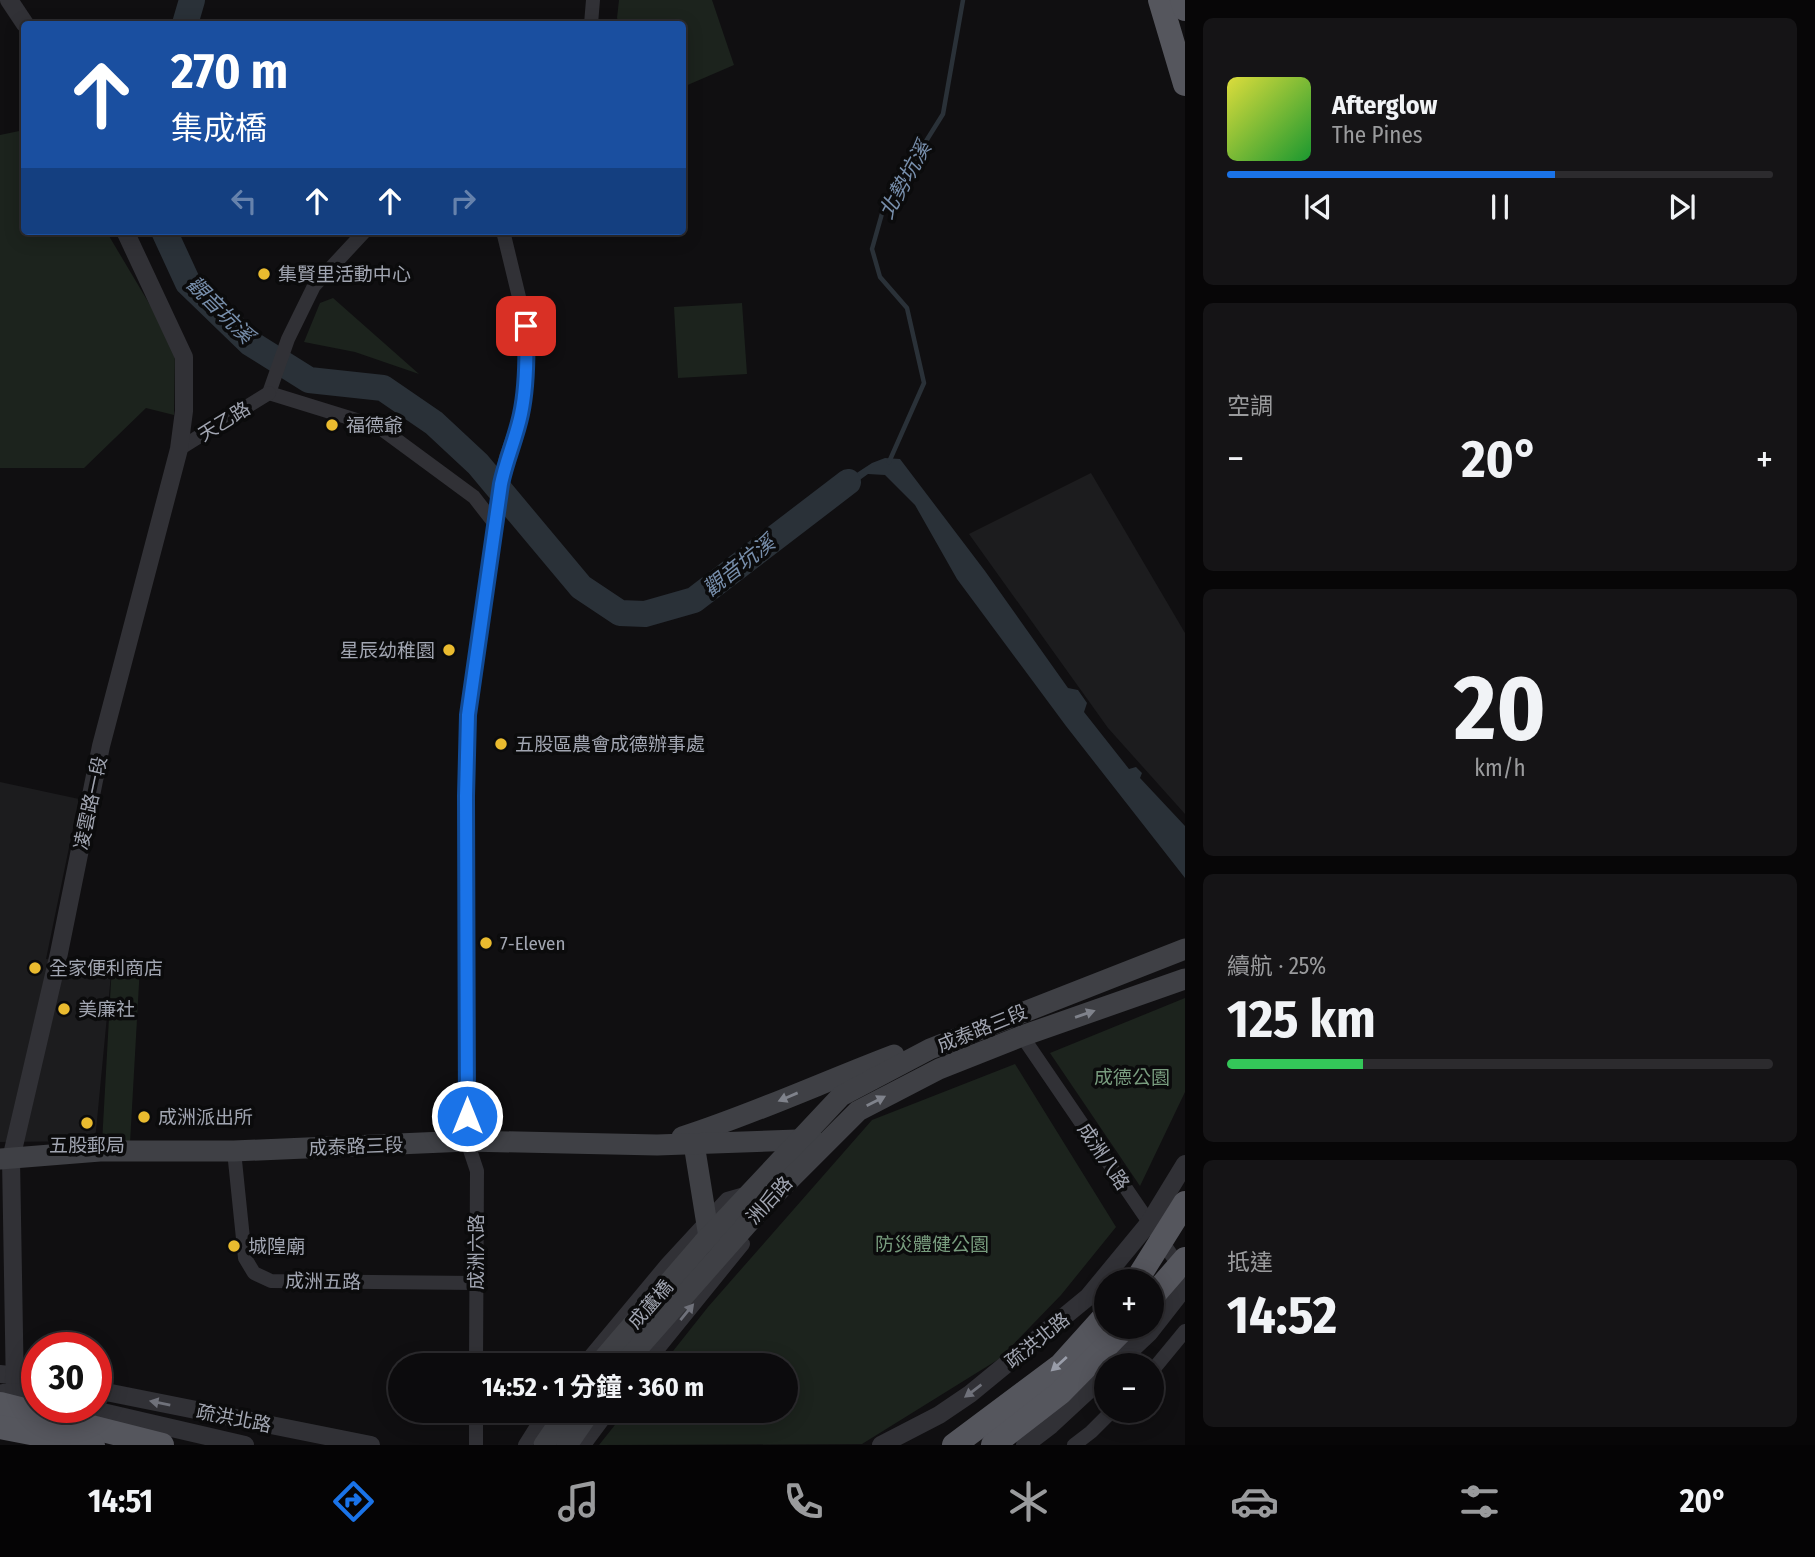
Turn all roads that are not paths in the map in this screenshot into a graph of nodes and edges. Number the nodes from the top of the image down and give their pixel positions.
1 (9, 0) edge
2 (593, 0) edge
3 (1160, 0) edge
4 (1182, 0) edge
5 (1185, 9) edge
6 (23, 21) edge
7 (591, 21) edge
8 (1185, 84) edge
9 (127, 235) edge
10 (361, 235) edge
11 (504, 235) edge
12 (270, 393) junction
13 (179, 449) junction
14 (495, 524) junction
15 (1185, 949) edge
16 (1185, 979) edge
17 (990, 1024) junction
18 (1022, 1036) junction
19 (797, 1140) junction
20 (467, 1141) junction
21 (694, 1144) junction
22 (823, 1144) junction
23 (657, 1145) junction
24 (234, 1152) junction
25 (5, 1159) edge
26 (1185, 1164) edge
27 (757, 1198) junction
28 (1185, 1203) edge
29 (1149, 1223) junction
30 (709, 1239) junction
31 (1185, 1259) edge
32 (1144, 1269) edge
33 (1185, 1275) edge
34 (477, 1283) junction
35 (1164, 1283) edge
36 (1185, 1287) edge
37 (1094, 1328) edge
38 (1185, 1331) edge
39 (1113, 1339) edge
40 (476, 1353) edge
41 (595, 1353) edge
42 (609, 1353) edge
43 (630, 1353) edge
44 (655, 1353) edge
45 (1128, 1353) edge
46 (1164, 1356) edge
47 (5, 1385) edge
48 (1094, 1385) edge
49 (112, 1393) edge
50 (112, 1414) edge
51 (476, 1423) edge
52 (539, 1423) edge
53 (559, 1423) edge
54 (582, 1423) edge
55 (600, 1423) edge
56 (1100, 1423) edge
57 (0, 1427) edge
58 (93, 1445) edge
59 (162, 1445) edge
60 (245, 1445) edge
61 (371, 1445) edge
62 (476, 1445) edge
63 (525, 1445) edge
64 (544, 1445) edge
65 (567, 1445) edge
66 (584, 1445) edge
67 (881, 1445) edge
68 (954, 1445) edge
69 (993, 1445) edge
70 (1025, 1445) edge
71 (1074, 1445) edge

1 - 6 street
2 - 7 street
3 - 8 highway
4 - 5 highway
9 - 13 street, 凌雲路一段
10 - 12 street
11 - 14 street, 成洲六路
12 - 13 street, 天乙路
12 - 14 street
13 - 25 street, 凌雲路一段
14 - 20 street, 成洲六路
15 - 17 main road, 成泰路三段
18 -> 16 main road, 成泰路三段
17 - 19 main road, 成泰路三段
17 -> 23 main road
22 -> 18 main road, 成泰路三段
18 - 29 street, 成洲八路
19 - 21 main road, 成泰路三段
19 - 22 main road, 成泰路三段
19 - 27 main road, 洲后路
20 - 23 main road, 成泰路三段
20 - 24 main road, 成泰路三段
20 - 34 street, 成洲六路
21 - 23 main road, 成泰路三段
21 - 30 main road
22 - 27 main road, 洲后路
24 - 25 main road, 成泰路三段
24 - 34 street, 成洲五路
25 - 47 street, 凌雲路一段
26 - 29 street, 疏洪北路
27 - 30 main road, 洲后路
27 - 30 street
44 -> 27 street
28 - 32 highway, bridge
29 - 33 street, 成洲八路
29 -> 67 street, 疏洪北路
30 - 41 street
30 - 42 main road, 成蘆橋
30 - 43 main road, 成蘆橋
31 - 35 highway, bridge
34 - 40 street, 成洲六路
36 - 45 street
37 -> 68 highway
38 - 46 street
39 - 69 highway
47 - 59 highway
48 - 70 street
61 -> 49 street, 疏洪北路
50 - 60 street, 疏洪北路
51 - 62 street
52 - 63 street
53 - 64 main road
54 - 65 main road
55 - 66 street
56 - 71 street
57 - 58 highway

